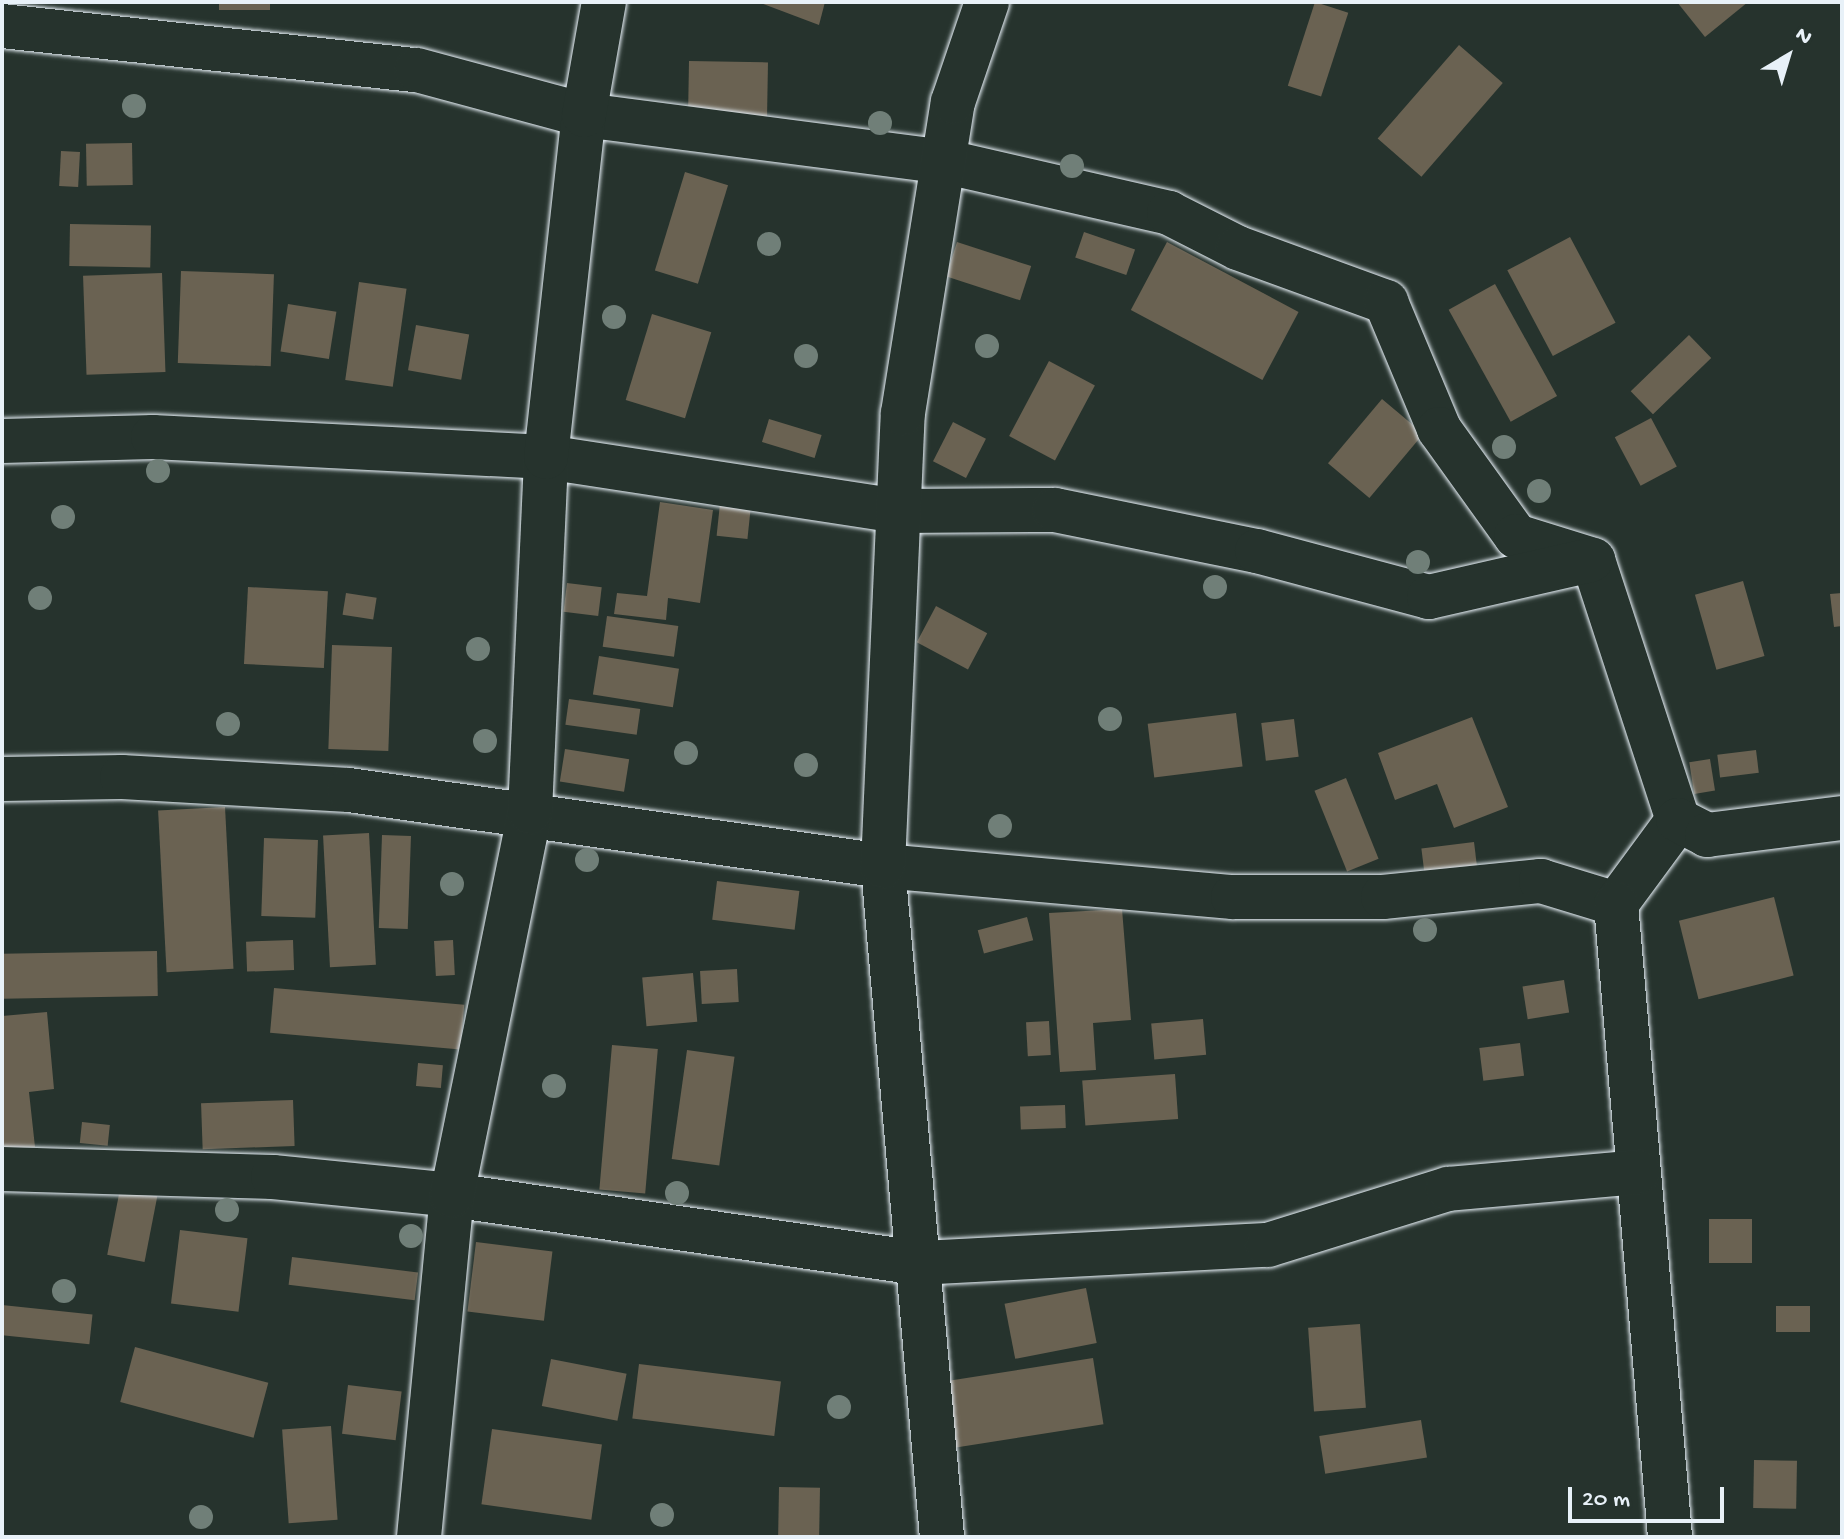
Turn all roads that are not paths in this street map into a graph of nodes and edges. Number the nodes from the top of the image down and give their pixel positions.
1 (604, 2) edge
2 (987, 2) edge
3 (2, 26) edge
4 (584, 115) junction
5 (947, 162) junction
6 (2, 441) edge
7 (546, 457) junction
8 (900, 511) junction
9 (1593, 560) junction
10 (2, 779) edge
11 (530, 812) junction
12 (1842, 818) edge
13 (1678, 820) junction
14 (883, 866) junction
15 (1616, 904) junction
16 (2, 1169) edge
17 (1638, 1172) junction
18 (452, 1195) junction
19 (920, 1263) junction
20 (419, 1537) edge
21 (942, 1537) edge
22 (1670, 1537) edge

1 - 4 street
2 - 5 street
3 - 4 street
4 - 5 street
4 - 7 street
5 - 8 street
5 - 9 street
6 - 7 street
7 - 8 street
7 - 11 street
8 - 9 street
8 - 14 street
9 - 13 street
10 - 11 street
11 - 14 street
11 - 18 street
12 - 13 street
13 - 15 street
14 - 15 street
14 - 19 street
15 - 17 street
16 - 18 street
17 - 19 street
17 - 22 street
18 - 19 street
18 - 20 street
19 - 21 street

